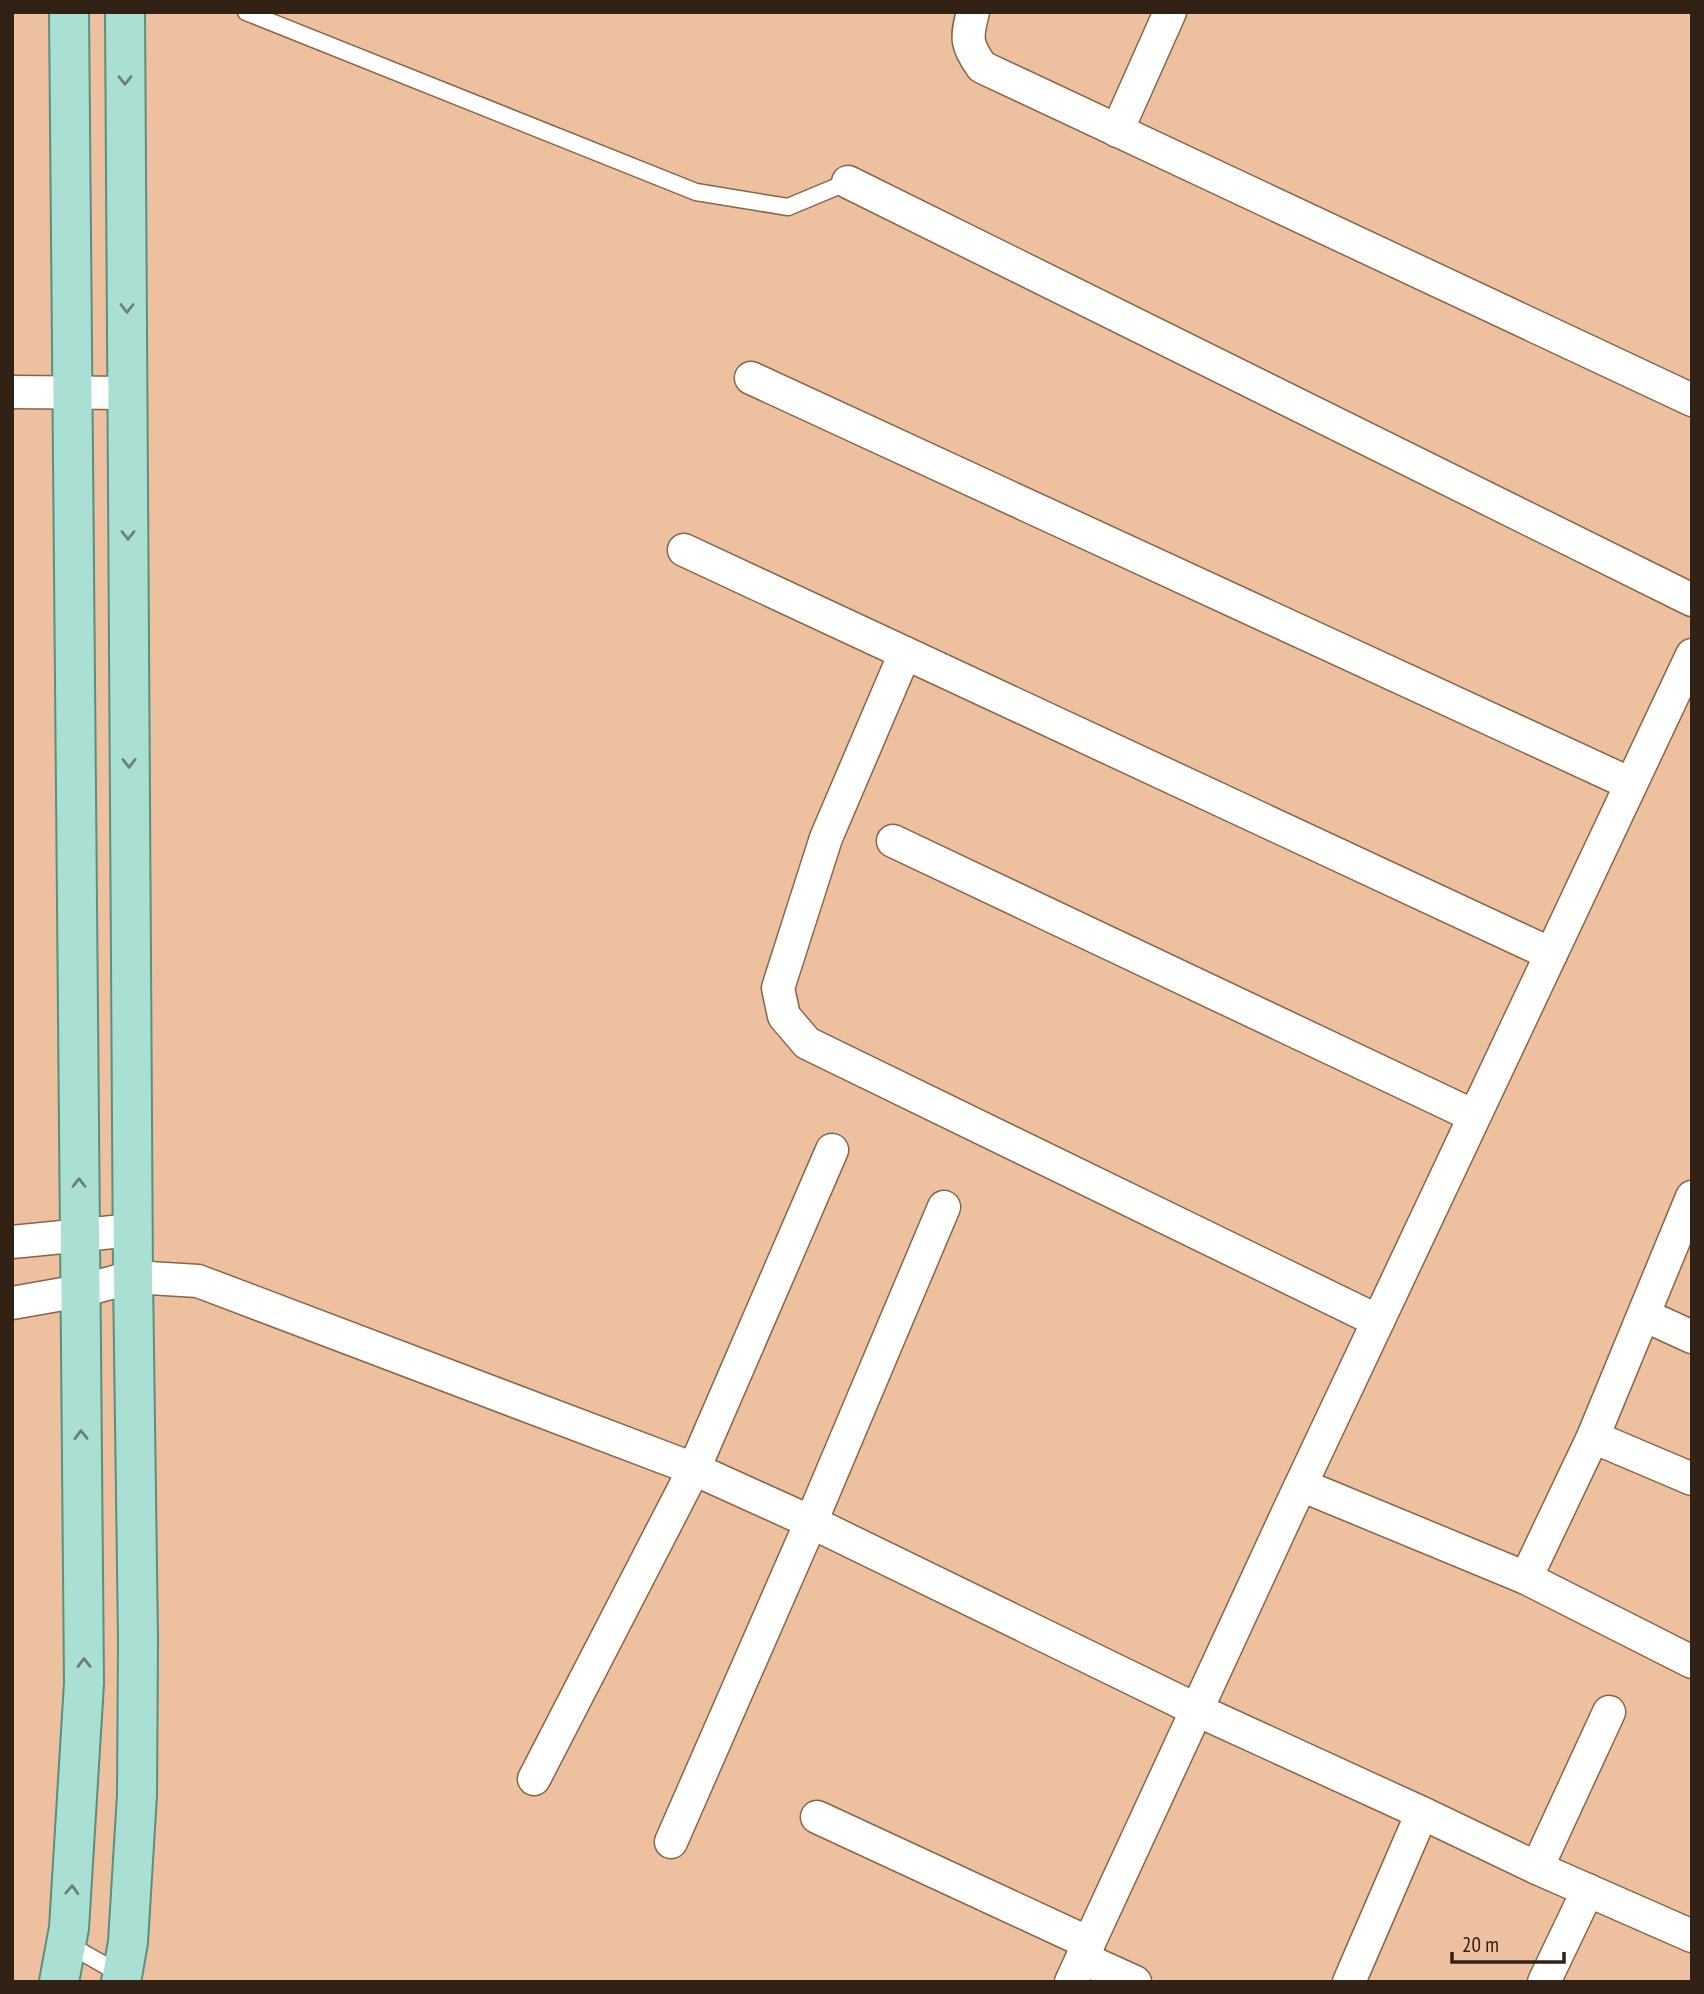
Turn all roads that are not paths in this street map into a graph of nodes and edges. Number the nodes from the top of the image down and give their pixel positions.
1 (69, 12) edge
2 (125, 12) edge
3 (246, 12) edge
4 (974, 12) edge
5 (1170, 12) edge
6 (1117, 131) junction
7 (848, 182) joint
8 (751, 378) dead end
9 (12, 392) edge
10 (73, 392) junction
11 (127, 393) junction
12 (1692, 400) edge
13 (684, 550) dead end
14 (1692, 600) edge
15 (905, 653) junction
16 (1692, 655) edge
17 (1631, 784) junction
18 (893, 841) dead end
19 (1551, 954) junction
20 (1474, 1116) junction
21 (832, 1150) dead end
22 (1692, 1197) edge
23 (944, 1207) dead end
24 (133, 1230) junction
25 (1685, 1231) edge
26 (80, 1234) junction
27 (12, 1242) edge
28 (133, 1277) junction
29 (80, 1291) junction
30 (12, 1303) edge
31 (1644, 1315) junction
32 (1378, 1321) junction
33 (1692, 1337) edge
34 (1593, 1437) junction
35 (694, 1469) junction
36 (1692, 1479) edge
37 (1301, 1485) junction
38 (811, 1522) junction
39 (1526, 1578) junction
40 (1692, 1662) edge
41 (1197, 1710) junction
42 (1609, 1712) dead end
43 (534, 1779) dead end
44 (1422, 1813) junction
45 (817, 1817) dead end
46 (671, 1842) dead end
47 (1537, 1868) junction
48 (1588, 1890) junction
49 (1692, 1936) edge
50 (66, 1943) junction
51 (1081, 1961) edge
52 (127, 1979) edge
53 (59, 1982) edge
54 (1135, 1982) edge
55 (1349, 1982) edge
56 (1544, 1982) edge

1 - 10 main road
2 -> 11 main road
3 - 7 lane
4 - 6 street
5 - 6 street
6 - 12 street
7 - 14 street
8 - 17 street
9 - 10 street
10 - 11 street
26 -> 10 main road
11 -> 24 main road
13 - 15 street
15 - 19 street
15 - 32 street
16 - 17 street
17 - 19 street
18 - 20 street
19 - 20 street
20 - 32 street
21 - 35 street
22 - 25 street
23 - 38 street
24 - 26 street
24 - 28 main road
25 - 31 street
26 - 27 street
26 - 29 main road
28 - 29 street
28 - 35 street
28 - 52 main road
29 - 30 street
50 -> 29 main road
31 - 33 street
31 - 34 street
32 - 37 street
34 - 36 street
34 - 39 street
35 - 38 street
35 - 43 street
37 - 39 street
37 - 41 street
38 - 41 street
38 - 46 street
39 - 40 street
41 - 44 street
41 - 51 street
42 - 47 street
44 - 47 street
44 - 55 street
45 - 51 street
47 - 48 street
48 - 49 street
48 - 56 street
50 - 52 lane
50 - 53 main road
51 - 54 street

